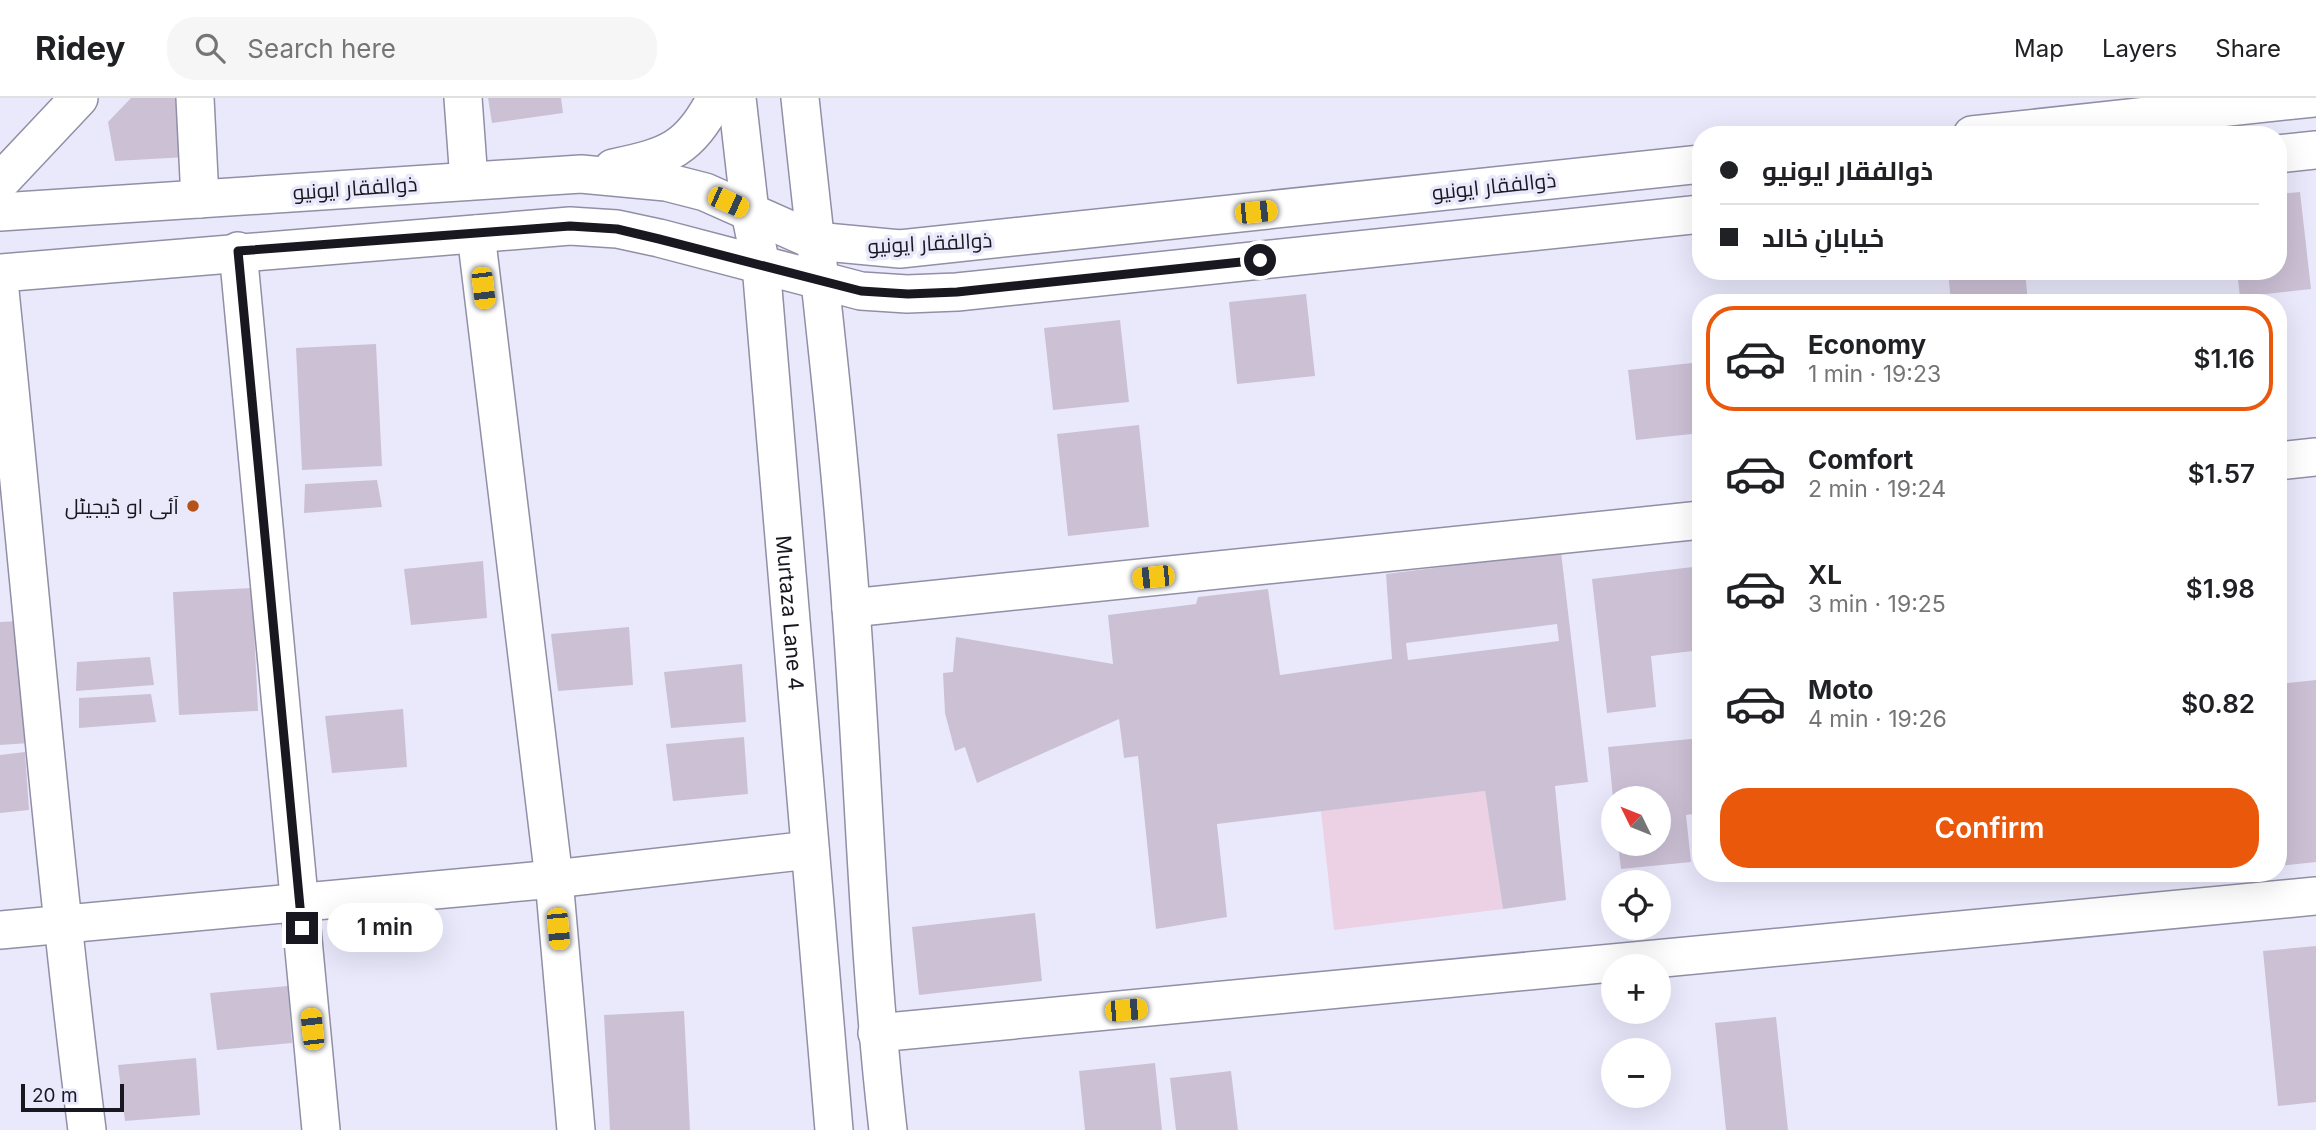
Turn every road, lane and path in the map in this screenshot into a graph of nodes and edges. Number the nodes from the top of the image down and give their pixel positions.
1 (79, 98) edge
2 (195, 98) edge
3 (463, 98) edge
4 (716, 98) edge
5 (737, 98) edge
6 (800, 98) edge
7 (2313, 98) edge
8 (2055, 126) edge
9 (2316, 150) edge
10 (2287, 153) edge
11 (1692, 165) edge
12 (581, 174) junction
13 (0, 181) edge
14 (469, 181) junction
15 (200, 199) junction
16 (0, 212) edge
17 (750, 212) junction
18 (1692, 215) edge
19 (477, 234) junction
20 (815, 241) junction
21 (238, 251) junction
22 (761, 265) junction
23 (0, 273) edge
24 (822, 281) junction
25 (0, 291) edge
26 (2316, 457) edge
27 (2287, 460) edge
28 (1692, 521) edge
29 (851, 608) junction
30 (810, 850) junction
31 (554, 878) junction
32 (2316, 896) edge
33 (300, 902) junction
34 (61, 924) junction
35 (0, 930) edge
36 (877, 1033) junction
37 (87, 1130) edge
38 (321, 1130) edge
39 (576, 1130) edge
40 (834, 1130) edge
41 (888, 1130) edge

1 - 13 street
2 - 15 street
3 - 14 street
4 - 12 street
5 - 17 street, Murtaza Lane 4
6 - 20 street
7 - 8 street
9 - 10 street
11 - 20 street, ذوالفقار ایونیو
12 - 14 street, ذوالفقار ایونیو
12 - 17 street, ذوالفقار ایونیو
14 - 15 street, ذوالفقار ایونیو
15 - 16 street, ذوالفقار ایونیو
17 - 20 street, ذوالفقار ایونیو
17 - 22 street, Murtaza Lane 4
18 - 24 street
19 - 21 street
19 - 22 street
19 - 31 street
20 - 24 street
21 - 23 street
21 - 33 street
22 - 24 street
22 - 30 street, Murtaza Lane 4
24 - 29 street
25 - 34 street
26 - 27 street
28 - 29 street
29 - 36 street
30 - 31 street
30 - 40 street, Murtaza Lane 4
31 - 33 street
31 - 39 street
32 - 36 street
33 - 34 street
33 - 38 street
34 - 35 street
34 - 37 street
36 - 41 street

